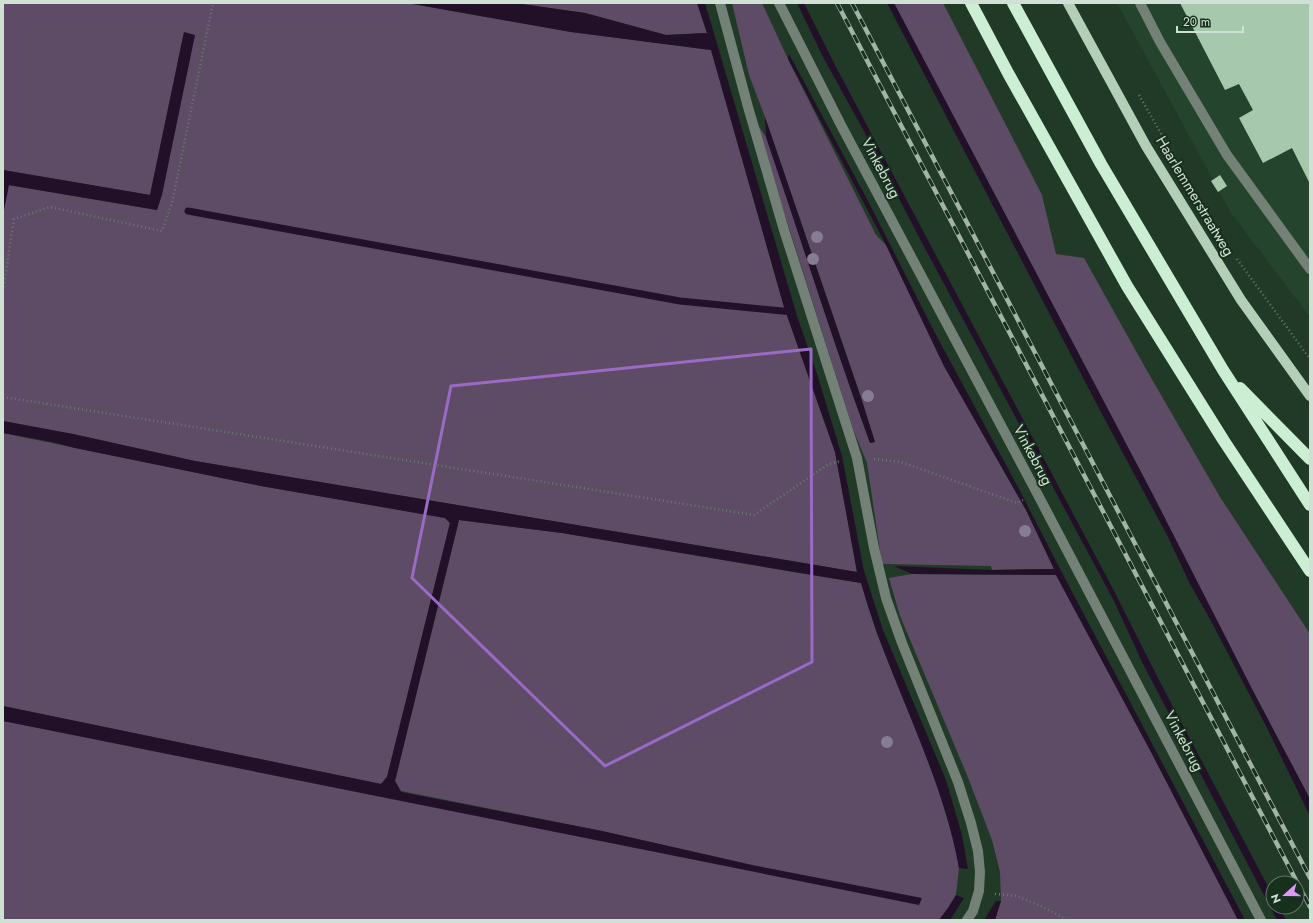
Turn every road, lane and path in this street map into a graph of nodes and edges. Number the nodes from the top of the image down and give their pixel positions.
1 (213, 3) edge
2 (720, 3) edge
3 (779, 3) edge
4 (971, 3) edge
5 (1014, 3) edge
6 (1068, 3) edge
7 (1140, 3) edge
8 (1135, 88) dead end
9 (1191, 185) dead end
10 (1232, 253) dead end
11 (1310, 269) edge
12 (3, 291) edge
13 (1310, 359) edge
14 (1223, 370) junction
15 (1310, 396) edge
16 (3, 397) edge
17 (1310, 459) edge
18 (846, 460) dead end
19 (901, 462) dead end
20 (1017, 503) dead end
21 (1310, 505) edge
22 (1310, 571) edge
23 (979, 892) junction
24 (967, 920) edge
25 (1067, 920) edge
26 (1261, 920) edge

1 - 12 path
2 - 23 street
3 - 26 street, Vinkebrug
4 - 22 highway
5 - 14 highway
6 - 15 main road, Haarlemmerstraatweg
7 - 11 street
8 - 9 path, Haarlemmerstraatweg
10 - 13 path, Haarlemmerstraatweg
14 - 17 highway
14 - 21 highway
16 - 18 path
19 - 20 path
23 - 24 street
23 - 25 path

